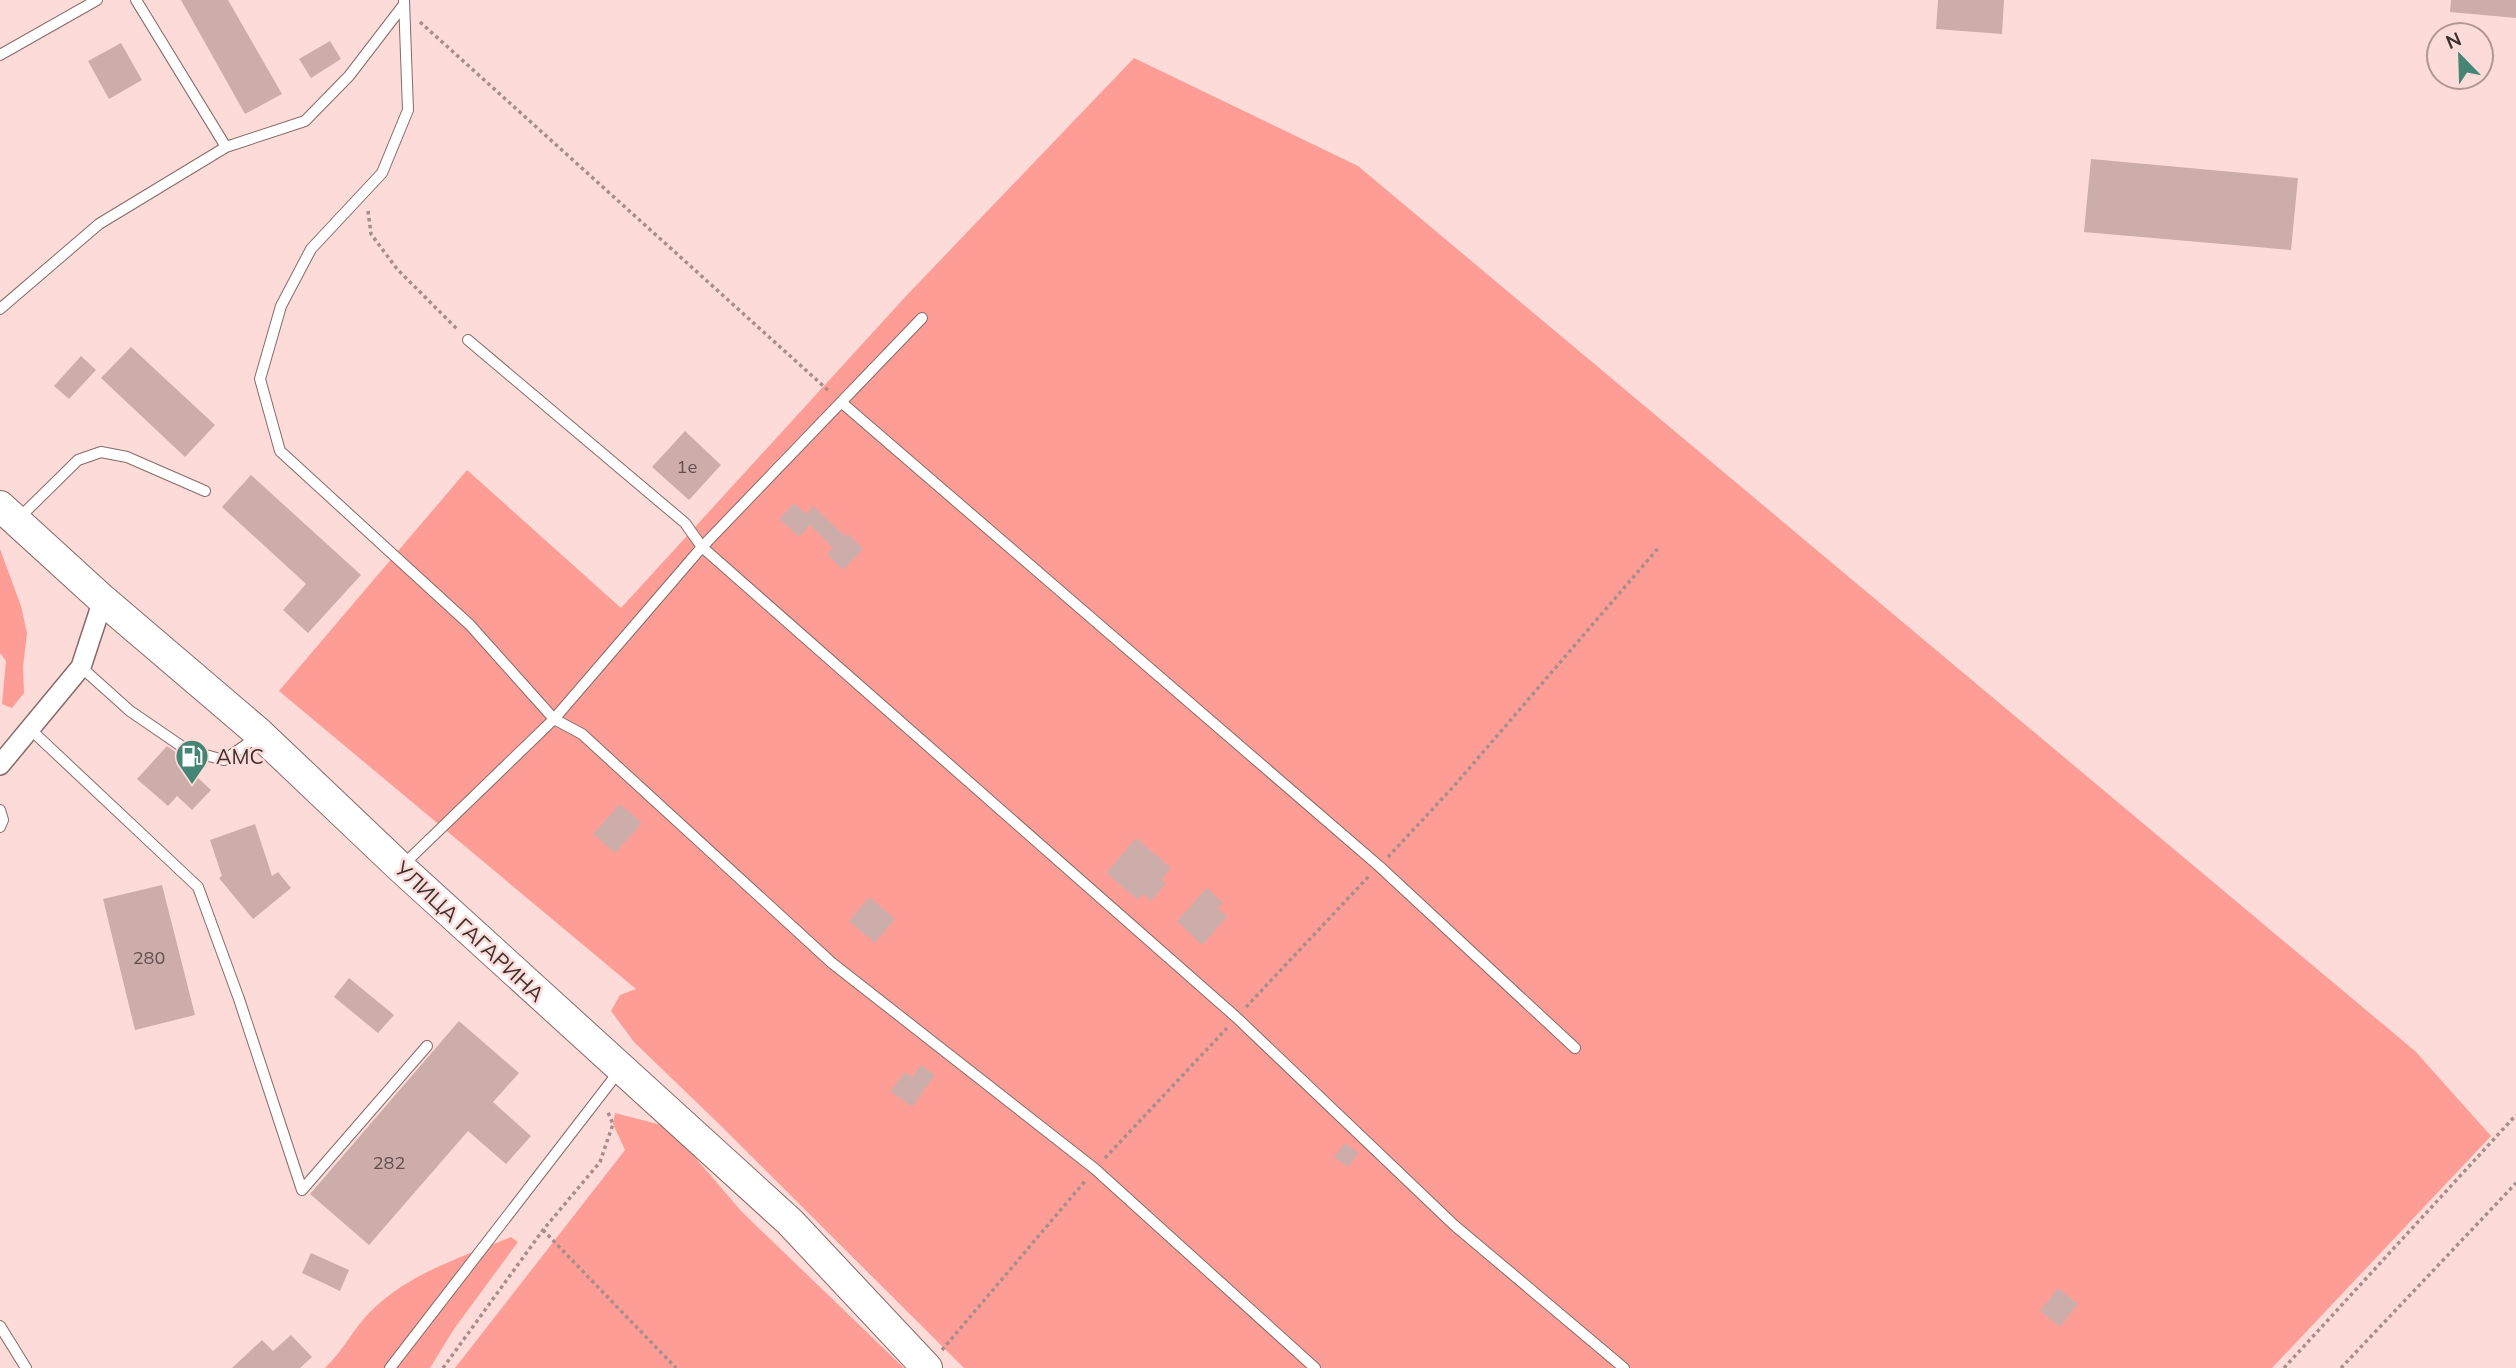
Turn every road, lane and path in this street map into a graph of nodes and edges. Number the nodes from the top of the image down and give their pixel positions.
1 (97, 0) edge
2 (136, 0) edge
3 (403, 3) edge
4 (0, 55) edge
5 (226, 147) junction
6 (365, 191) junction
7 (0, 309) edge
8 (922, 318) dead end
9 (468, 340) joint
10 (841, 402) junction
11 (205, 491) dead end
12 (8, 513) edge
13 (1660, 546) dead end
14 (702, 547) junction
15 (103, 600) junction
16 (81, 667) junction
17 (554, 719) junction
18 (30, 729) junction
19 (260, 734) junction
20 (0, 765) edge
21 (0, 810) edge
22 (0, 827) edge
23 (1379, 866) junction
24 (400, 867) junction
25 (1237, 1017) junction
26 (427, 1046) dead end
27 (1575, 1048) dead end
28 (621, 1069) junction
29 (601, 1095) junction
30 (2516, 1115) edge
31 (1095, 1169) junction
32 (2516, 1183) edge
33 (542, 1230) junction
34 (0, 1326) edge
35 (26, 1368) edge
36 (390, 1368) edge
37 (443, 1368) edge
38 (676, 1368) edge
39 (927, 1368) edge
40 (1315, 1368) edge
41 (1625, 1368) edge
42 (2284, 1368) edge
43 (2342, 1368) edge

1 - 4 lane
2 - 5 lane
3 - 5 lane
3 - 6 lane
3 - 10 path
5 - 7 lane
6 - 9 path
6 - 17 lane
8 - 10 lane
9 - 14 lane
10 - 14 lane
10 - 23 lane
11 - 12 lane
12 - 15 main road, УЛИЦА ГАГАРИНА
13 - 23 path
14 - 17 lane
14 - 25 lane
15 - 16 street
15 - 19 main road, УЛИЦА ГАГАРИНА
16 - 18 street
16 - 19 lane
17 - 24 lane
17 - 31 lane
18 - 20 street
18 - 26 lane
19 - 24 main road, УЛИЦА ГАГАРИНА
21 - 22 lane
23 - 25 path
23 - 27 lane
24 - 28 main road, УЛИЦА ГАГАРИНА
25 - 31 path
25 - 41 lane
28 - 29 lane
28 - 39 main road, УЛИЦА ГАГАРИНА
29 - 33 path
29 - 36 lane
30 - 42 path
31 - 39 path
31 - 40 lane
32 - 43 path
33 - 37 path
33 - 38 path
34 - 35 lane

